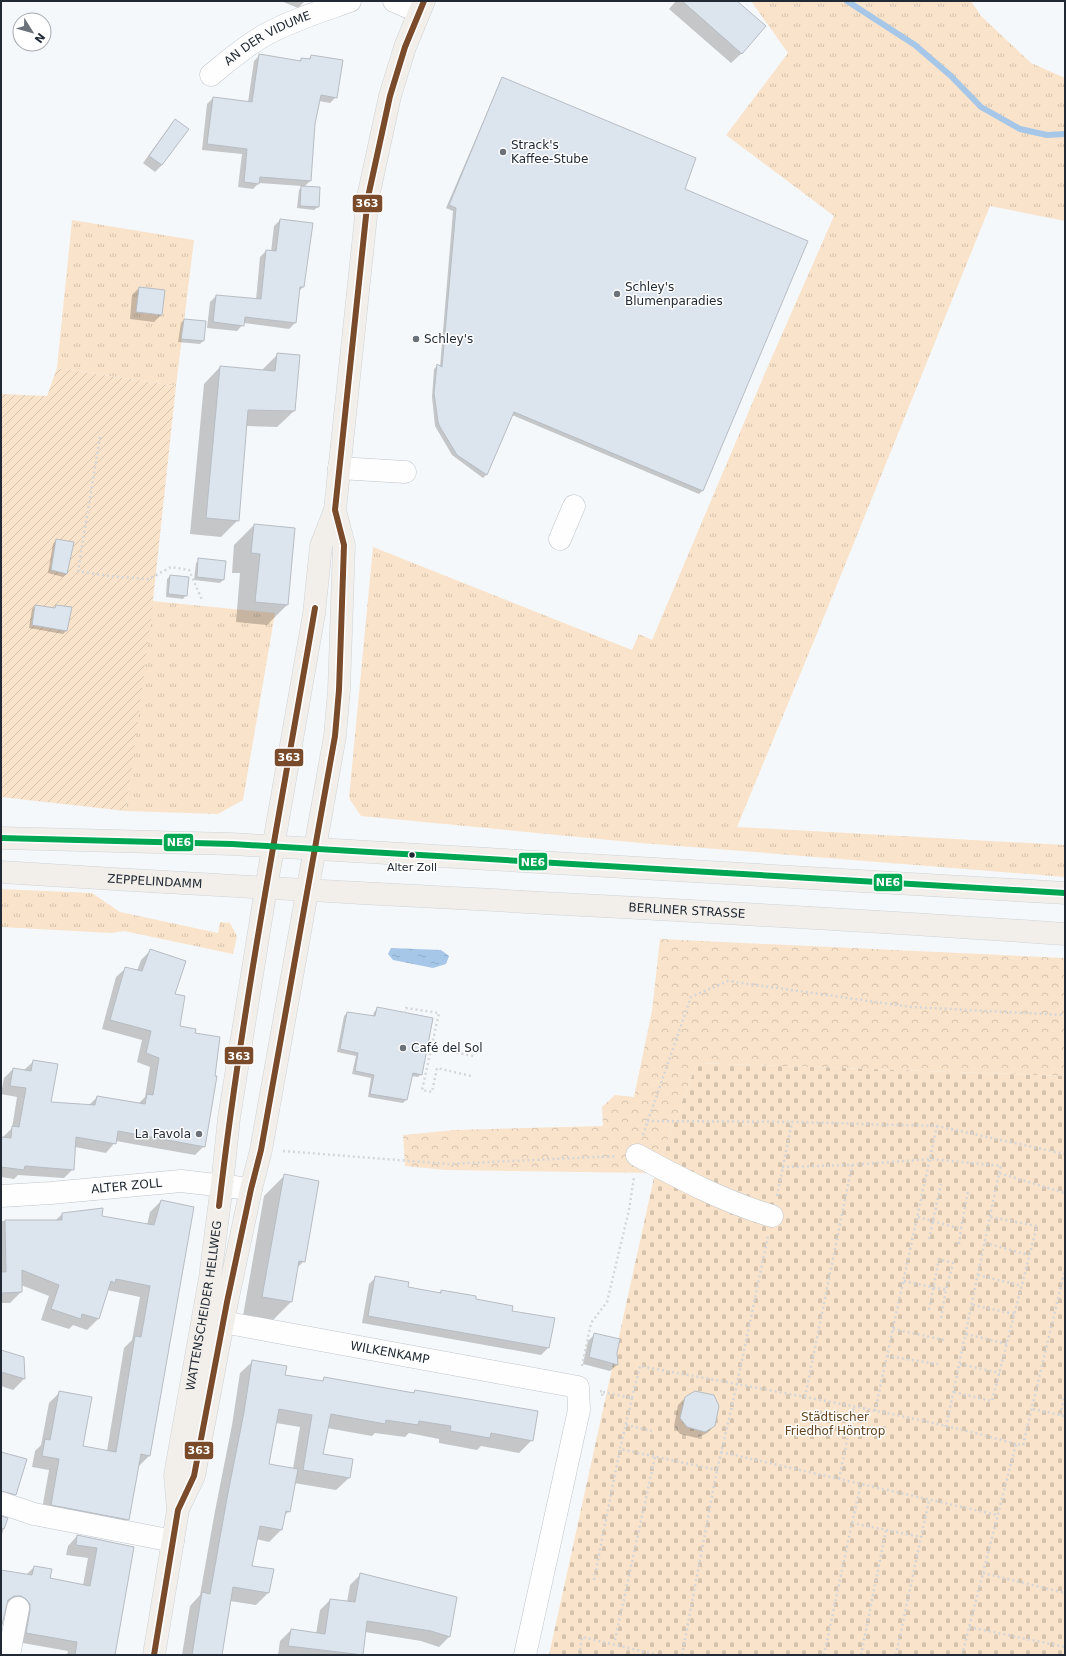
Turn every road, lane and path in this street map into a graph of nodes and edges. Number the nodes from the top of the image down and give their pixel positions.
1 (350, 1) edge
2 (394, 1) edge
3 (422, 6) edge
4 (211, 75) dead end
5 (100, 437) dead end
6 (339, 468) junction
7 (405, 472) dead end
8 (574, 506) dead end
9 (335, 510) junction
10 (560, 539) dead end
11 (202, 600) dead end
12 (1, 838) edge
13 (273, 847) junction
14 (315, 850) junction
15 (1, 872) edge
16 (266, 888) junction
17 (308, 890) junction
18 (1065, 893) edge
19 (1065, 934) edge
20 (404, 1012) dead end
21 (1065, 1015) edge
22 (427, 1047) dead end
23 (432, 1049) junction
24 (474, 1056) dead end
25 (471, 1076) dead end
26 (646, 1121) junction
27 (792, 1122) junction
28 (937, 1126) junction
29 (261, 1150) junction
30 (1065, 1154) edge
31 (637, 1155) junction
32 (930, 1159) junction
33 (852, 1165) junction
34 (782, 1167) junction
35 (999, 1173) junction
36 (941, 1184) dead end
37 (222, 1185) junction
38 (251, 1189) junction
39 (968, 1191) dead end
40 (1065, 1193) edge
41 (1, 1196) edge
42 (772, 1216) junction
43 (918, 1217) junction
44 (990, 1217) junction
45 (933, 1221) junction
46 (961, 1229) junction
47 (929, 1239) dead end
48 (985, 1243) junction
49 (959, 1244) dead end
50 (1029, 1256) junction
51 (1065, 1269) edge
52 (1064, 1273) edge
53 (978, 1275) junction
54 (904, 1281) junction
55 (1022, 1286) junction
56 (932, 1287) junction
57 (946, 1290) junction
58 (973, 1304) dead end
59 (929, 1310) dead end
60 (1014, 1314) junction
61 (941, 1318) dead end
62 (213, 1321) junction
63 (893, 1329) junction
64 (966, 1334) junction
65 (944, 1340) dead end
66 (1007, 1344) junction
67 (888, 1356) junction
68 (938, 1364) dead end
69 (960, 1364) junction
70 (1000, 1372) junction
71 (737, 1384) junction
72 (578, 1387) junction
73 (603, 1392) dead end
74 (954, 1392) junction
75 (1065, 1394) edge
76 (805, 1397) junction
77 (632, 1398) junction
78 (854, 1407) junction
79 (1033, 1409) junction
80 (875, 1411) junction
81 (1060, 1415) junction
82 (1065, 1416) edge
83 (626, 1425) junction
84 (946, 1427) junction
85 (652, 1431) dead end
86 (1016, 1444) junction
87 (620, 1450) junction
88 (721, 1452) junction
89 (655, 1457) junction
90 (717, 1470) junction
91 (839, 1479) junction
92 (862, 1484) junction
93 (929, 1500) junction
94 (1, 1502) edge
95 (997, 1515) junction
96 (852, 1523) junction
97 (886, 1530) junction
98 (921, 1537) junction
99 (173, 1541) junction
100 (983, 1573) junction
101 (594, 1580) dead end
102 (1065, 1593) edge
103 (18, 1608) dead end
104 (969, 1627) junction
105 (615, 1640) dead end
106 (1065, 1647) edge
107 (9, 1655) edge
108 (154, 1655) edge
109 (525, 1655) edge
110 (579, 1655) edge
111 (658, 1655) edge
112 (682, 1655) edge
113 (824, 1655) edge
114 (861, 1655) edge
115 (896, 1655) edge
116 (962, 1655) edge

1 - 4 street, AN DER VIDUME
2 - 3 street
3 - 6 main road, WATTENSCHEIDER HELLWEG
5 - 11 path
6 - 7 street
6 - 9 main road, WATTENSCHEIDER HELLWEG
8 - 10 street
9 - 13 main road, WATTENSCHEIDER HELLWEG
9 - 14 main road, WATTENSCHEIDER HELLWEG
12 - 13 main road
13 - 14 main road
13 - 16 main road, WATTENSCHEIDER HELLWEG
14 - 17 main road, WATTENSCHEIDER HELLWEG
14 - 18 main road
15 - 16 main road, ZEPPELINDAMM
16 - 17 main road, ZEPPELINDAMM
16 - 37 main road, WATTENSCHEIDER HELLWEG
17 - 19 main road, BERLINER STRASSE
17 - 29 main road, WATTENSCHEIDER HELLWEG
20 - 23 path
21 - 26 path
22 - 23 path
23 - 24 path
23 - 25 path
26 - 27 path
26 - 31 path
27 - 28 path
27 - 34 path
28 - 30 path
28 - 32 path
29 - 31 path
29 - 38 main road, WATTENSCHEIDER HELLWEG
31 - 42 street
31 - 72 path
32 - 33 path
32 - 35 path
32 - 43 path
33 - 34 path
33 - 76 path
34 - 42 path
35 - 40 path
35 - 44 path
36 - 45 path
37 - 38 street, ALTER ZOLL
37 - 41 street, ALTER ZOLL
37 - 62 main road, WATTENSCHEIDER HELLWEG
38 - 62 main road, WATTENSCHEIDER HELLWEG
39 - 46 path
42 - 71 path
43 - 45 path
43 - 54 path
44 - 48 path
44 - 50 path
45 - 46 path
45 - 47 path
46 - 49 path
48 - 50 path
48 - 53 path
50 - 55 path
51 - 52 path
52 - 79 path
53 - 55 path
53 - 64 path
54 - 56 path
54 - 63 path
55 - 60 path
56 - 57 path
56 - 57 path
56 - 59 path
57 - 61 path
58 - 60 path
60 - 66 path
62 - 72 street, WILKENKAMP
62 - 99 main road, WATTENSCHEIDER HELLWEG
63 - 65 path
63 - 67 path
64 - 66 path
64 - 69 path
66 - 70 path
67 - 68 path
67 - 80 path
69 - 70 path
69 - 74 path
70 - 74 path
71 - 76 path
71 - 77 path
71 - 88 path
72 - 109 street
73 - 77 path
74 - 84 path
75 - 81 path
76 - 78 path
77 - 83 path
78 - 80 path
78 - 91 path
79 - 81 path
79 - 86 path
80 - 84 path
81 - 82 path
83 - 85 path
83 - 87 path
84 - 86 path
86 - 95 path
87 - 89 path
87 - 101 path
88 - 90 path
88 - 91 path
89 - 90 path
89 - 105 path
90 - 112 path
91 - 92 path
92 - 93 path
92 - 96 path
93 - 95 path
93 - 98 path
94 - 99 street
95 - 100 path
96 - 97 path
96 - 113 path
97 - 98 path
97 - 114 path
98 - 115 path
99 - 108 main road, WATTENSCHEIDER HELLWEG
100 - 102 path
100 - 104 path
103 - 107 street
104 - 106 path
104 - 116 path
110 - 111 path

